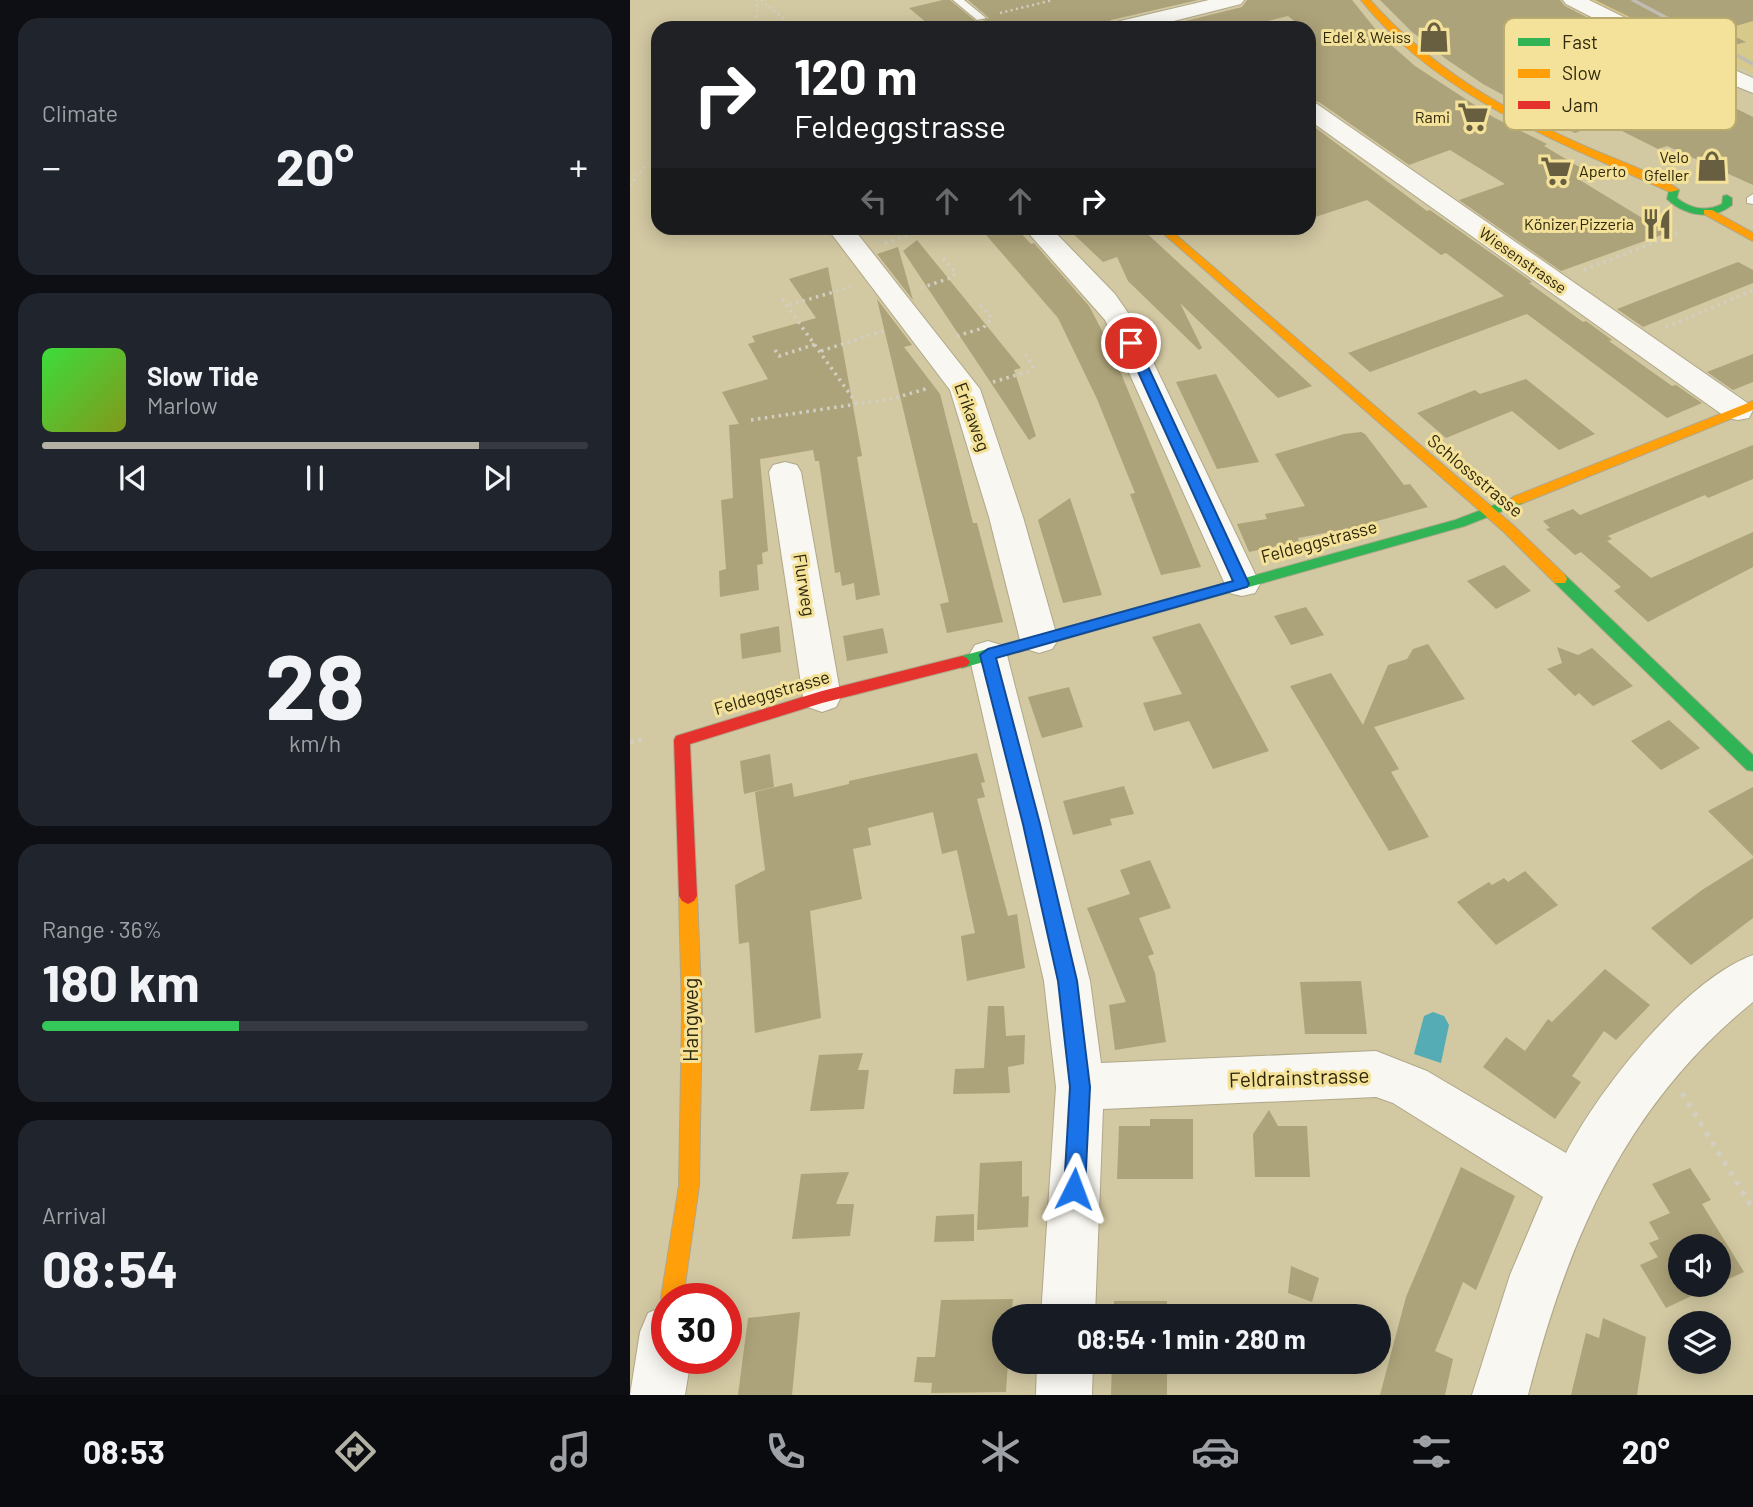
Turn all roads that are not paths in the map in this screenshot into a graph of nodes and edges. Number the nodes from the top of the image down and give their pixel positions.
1 (958, 0) edge
2 (1234, 0) edge
3 (1365, 0) edge
4 (1573, 0) edge
5 (1175, 15) junction
6 (981, 18) road end
7 (1609, 18) edge
8 (1150, 21) edge
9 (1184, 21) edge
10 (1736, 79) edge
11 (1753, 86) edge
12 (1504, 109) edge
13 (1316, 114) edge
14 (1550, 130) edge
15 (1713, 188) dead end
16 (1727, 198) junction
17 (1753, 199) edge
18 (1708, 212) junction
19 (1044, 235) edge
20 (1170, 235) edge
21 (1753, 238) edge
22 (849, 239) edge
23 (1745, 408) edge
24 (785, 472) dead end
25 (1489, 511) junction
26 (1242, 584) junction
27 (1039, 640) junction
28 (988, 655) junction
29 (822, 697) junction
30 (682, 740) joint
31 (1753, 765) edge
32 (1753, 975) edge
33 (1080, 1087) junction
34 (1573, 1186) junction
35 (674, 1283) edge
36 (1069, 1304) edge
37 (660, 1374) edge
38 (1065, 1374) edge
39 (657, 1395) edge
40 (1064, 1395) edge
41 (1500, 1395) edge

1 - 6 lane
2 - 5 street
3 - 12 street
4 - 7 street
5 - 8 street
5 - 9 street
10 - 11 street
13 - 23 street, Wiesenstrasse
14 - 18 street
15 - 16 street
16 - 17 street
16 - 18 street
18 - 21 street
19 - 26 street
20 - 25 street, Schlossstrasse
22 - 27 street, Erikaweg
23 - 25 street, Feldeggstrasse
24 - 29 street, Flurweg
25 - 26 street, Feldeggstrasse
25 - 31 street, Schlossstrasse
26 - 27 street, Feldeggstrasse
27 - 28 street, Feldeggstrasse
28 - 29 street, Feldeggstrasse
28 - 33 street
29 - 30 street, Feldeggstrasse
30 - 35 street, Hangweg
32 - 34 street
33 - 34 street, Feldrainstrasse
33 - 36 street
34 - 41 street
37 - 39 street
38 - 40 street

